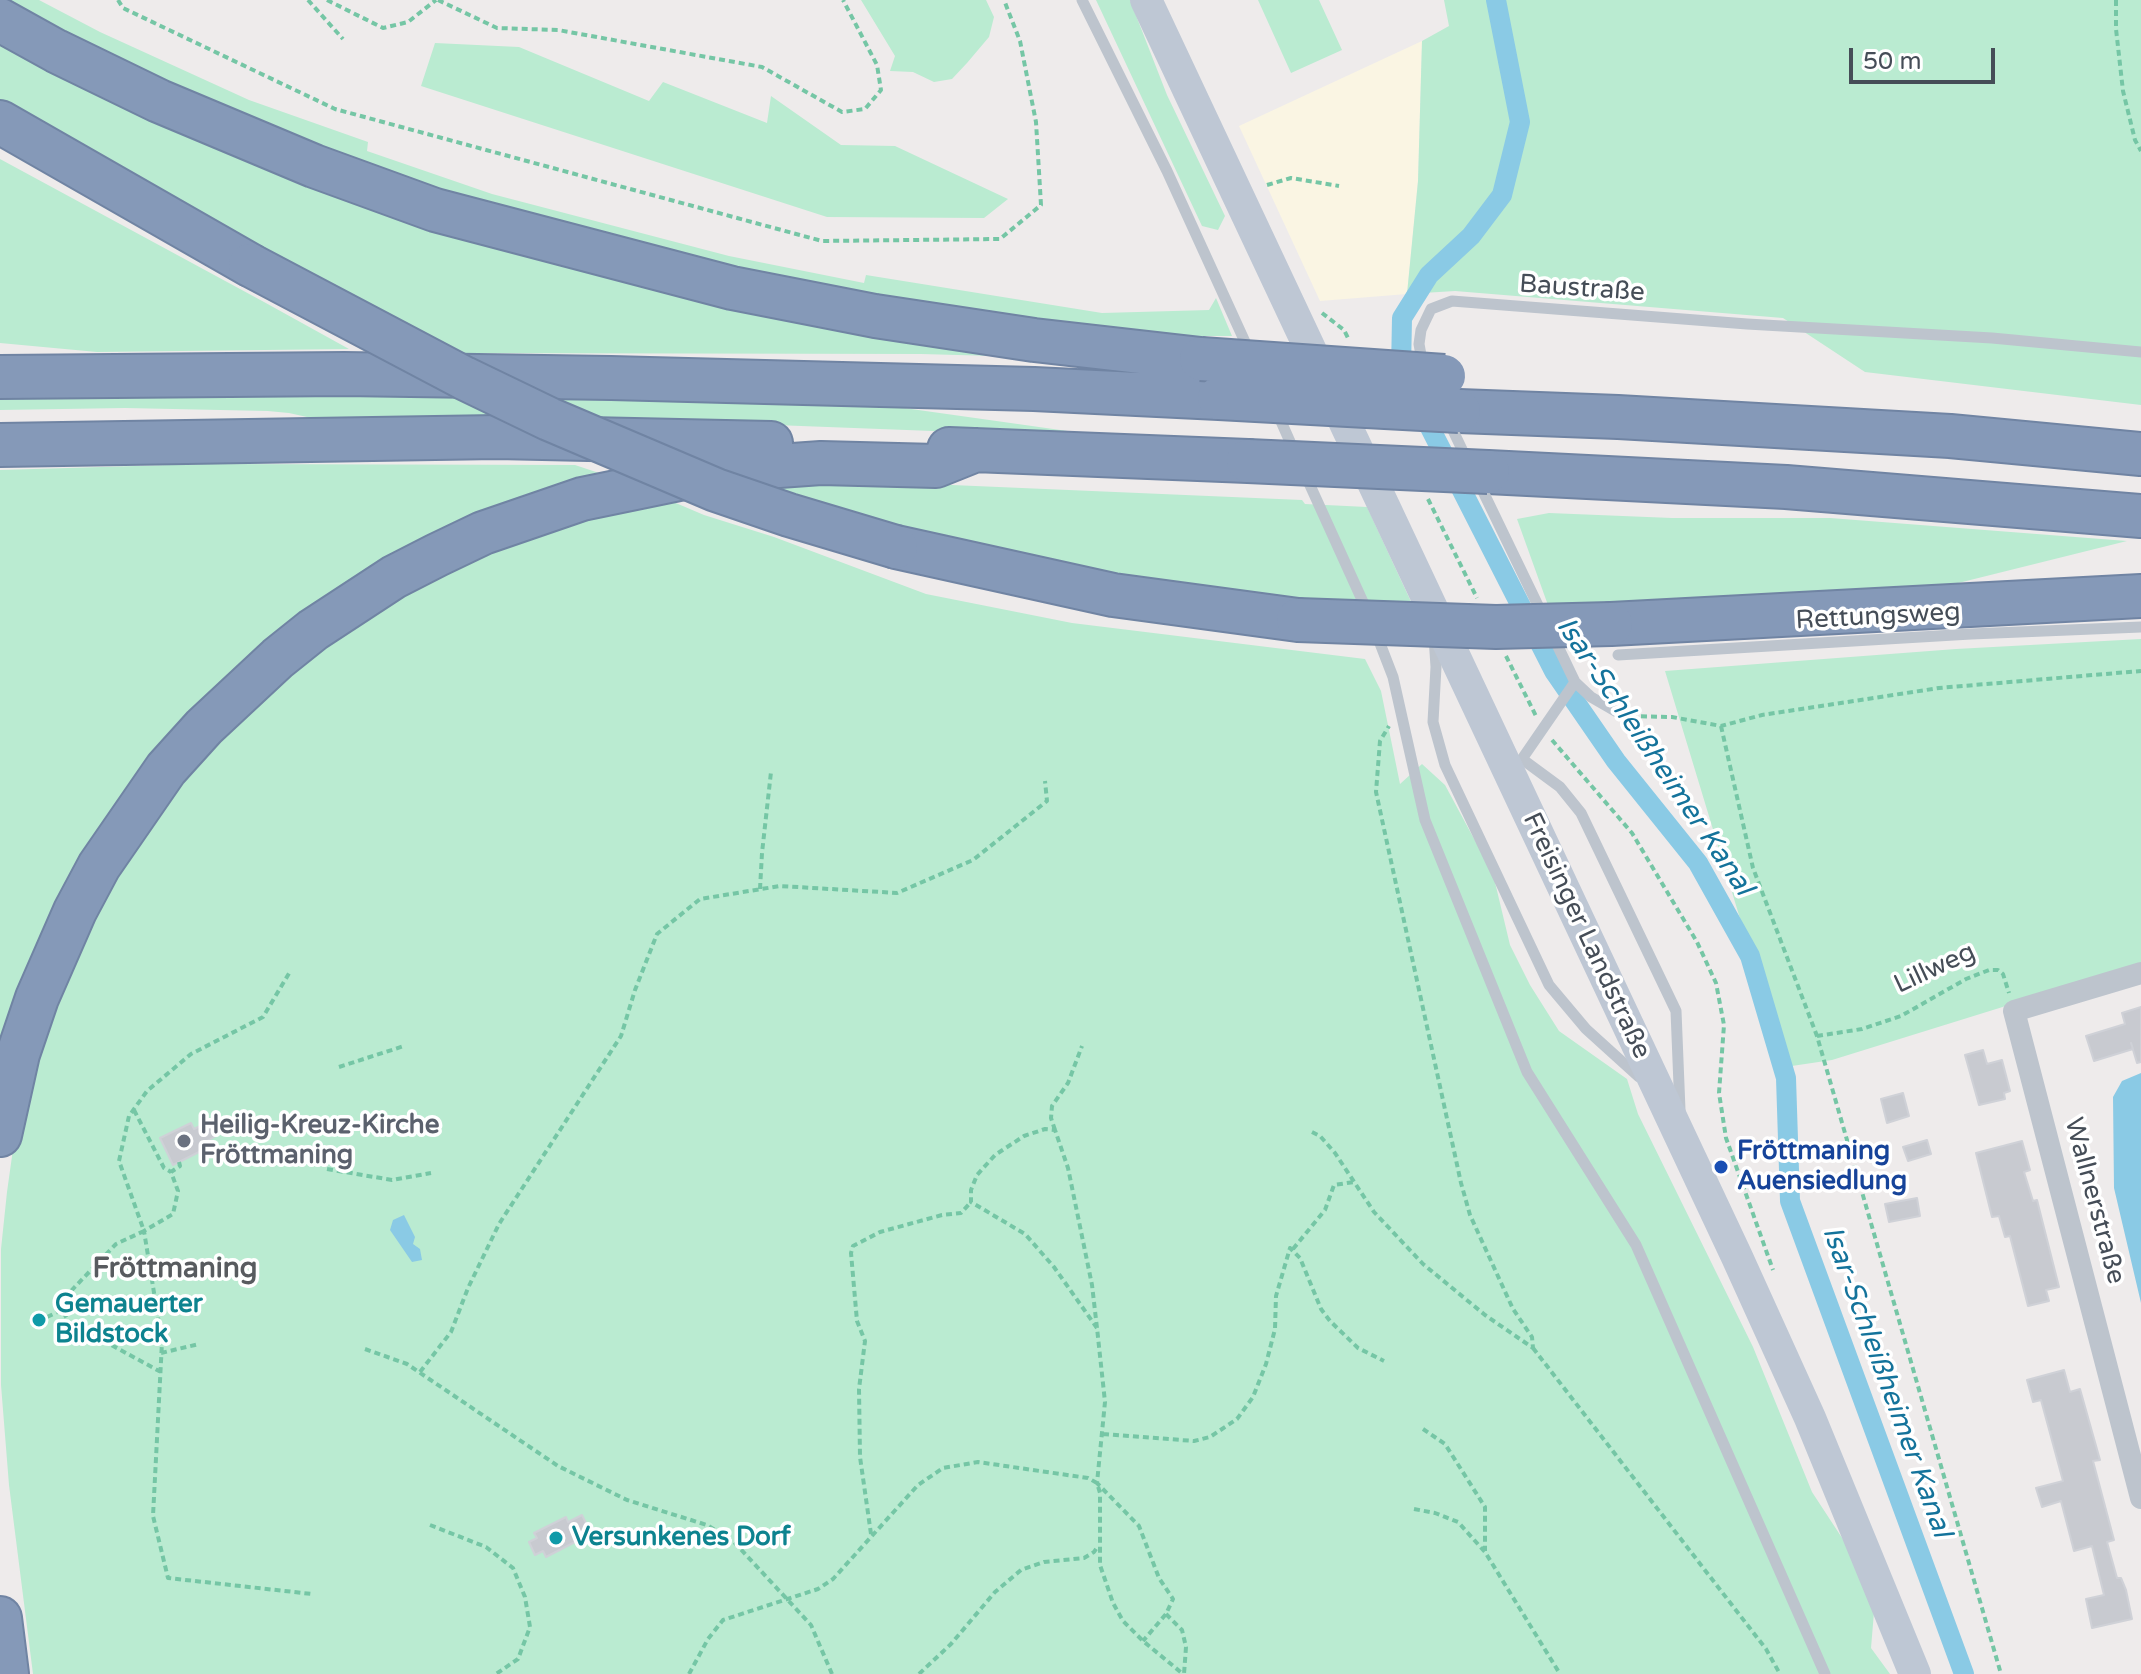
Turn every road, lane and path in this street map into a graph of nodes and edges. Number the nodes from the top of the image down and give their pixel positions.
1 (118, 0) edge
2 (308, 0) edge
3 (327, 0) edge
4 (437, 0) edge
5 (843, 0) edge
6 (1004, 0) edge
7 (1082, 0) edge
8 (1146, 0) edge
9 (2116, 0) edge
10 (0, 20) edge
11 (343, 39) dead end
12 (0, 122) edge
13 (2141, 151) edge
14 (1267, 185) dead end
15 (1339, 186) dead end
16 (2141, 352) edge
17 (1260, 375) dead end
18 (0, 377) edge
19 (1267, 390) dead end
20 (1443, 392) junction
21 (0, 445) edge
22 (976, 450) junction
23 (2141, 454) edge
24 (2141, 516) edge
25 (2141, 596) edge
26 (1432, 608) junction
27 (2141, 627) edge
28 (1615, 639) junction
29 (2141, 671) edge
30 (1573, 685) junction
31 (1617, 712) joint
32 (1401, 719) junction
33 (1721, 726) junction
34 (1514, 762) junction
35 (771, 772) dead end
36 (1045, 781) dead end
37 (760, 889) junction
38 (291, 970) dead end
39 (2141, 973) edge
40 (2014, 1011) junction
41 (1817, 1036) junction
42 (404, 1046) dead end
43 (1082, 1046) dead end
44 (339, 1067) dead end
45 (1667, 1107) junction
46 (134, 1109) junction
47 (1055, 1130) junction
48 (1312, 1132) dead end
49 (0, 1135) edge
50 (1681, 1138) junction
51 (179, 1162) dead end
52 (327, 1169) dead end
53 (171, 1172) junction
54 (431, 1173) dead end
55 (1354, 1182) junction
56 (971, 1202) junction
57 (144, 1231) junction
58 (1293, 1249) junction
59 (62, 1310) junction
60 (47, 1317) dead end
61 (1097, 1328) junction
62 (199, 1344) dead end
63 (1533, 1348) junction
64 (365, 1349) dead end
65 (161, 1353) junction
66 (1384, 1361) dead end
67 (161, 1372) junction
68 (420, 1372) junction
69 (1423, 1429) dead end
70 (1103, 1434) junction
71 (1097, 1483) junction
72 (2141, 1498) edge
73 (1414, 1509) dead end
74 (430, 1525) dead end
75 (871, 1534) junction
76 (1099, 1545) junction
77 (1485, 1552) junction
78 (312, 1594) dead end
79 (787, 1599) junction
80 (1166, 1614) junction
81 (0, 1618) edge
82 (1143, 1641) junction
83 (7, 1674) edge
84 (496, 1674) edge
85 (689, 1674) edge
86 (832, 1674) edge
87 (919, 1674) edge
88 (1183, 1674) edge
89 (1560, 1674) edge
90 (1780, 1674) edge
91 (1825, 1674) edge
92 (1915, 1674) edge
93 (2001, 1674) edge

1 - 6 path
2 - 11 path
3 - 4 path
4 - 5 path
7 - 17 lane
8 - 26 main road, Freisinger Landstraße
9 - 13 path
10 - 20 highway, bridge
12 - 28 highway, bridge
14 - 15 path
16 - 20 lane, Baustraße
18 - 20 highway, bridge
19 - 32 lane
20 - 23 highway
20 - 30 lane, Baustraße
21 - 22 highway
22 - 24 highway, bridge
22 - 49 highway
25 - 28 highway
26 - 34 main road, Freisinger Landstraße
26 - 45 lane
27 - 28 lane, Rettungsweg
29 - 33 path
30 - 31 lane, Baustraße
30 - 34 lane
31 - 33 path
32 - 63 path
32 - 91 lane
33 - 41 path
34 - 45 main road, Freisinger Landstraße
34 - 50 lane
35 - 37 path
36 - 37 path
37 - 68 path
38 - 46 path
39 - 40 street
40 - 41 path, Lillweg
40 - 72 street, Wallnerstraße
41 - 93 path
42 - 44 path
43 - 47 path
45 - 50 main road, Freisinger Landstraße
46 - 53 path
46 - 57 path
47 - 56 path
47 - 61 path
48 - 55 path
50 - 92 main road, Freisinger Landstraße
51 - 53 path
52 - 54 path
53 - 57 path
55 - 58 path
55 - 63 path
56 - 61 path
56 - 75 path
57 - 59 path
57 - 65 path
58 - 66 path
58 - 70 path
59 - 60 path
59 - 67 path
61 - 70 path
62 - 65 path
63 - 90 path
64 - 68 path
65 - 67 path
67 - 78 path
68 - 79 path
69 - 77 path
70 - 71 path
71 - 75 path
71 - 76 path
71 - 80 path
73 - 77 path
74 - 84 path
75 - 79 path
76 - 82 path
76 - 87 path
77 - 89 path
79 - 85 path
79 - 86 path
80 - 82 path
80 - 88 path
81 - 83 highway
82 - 88 path

